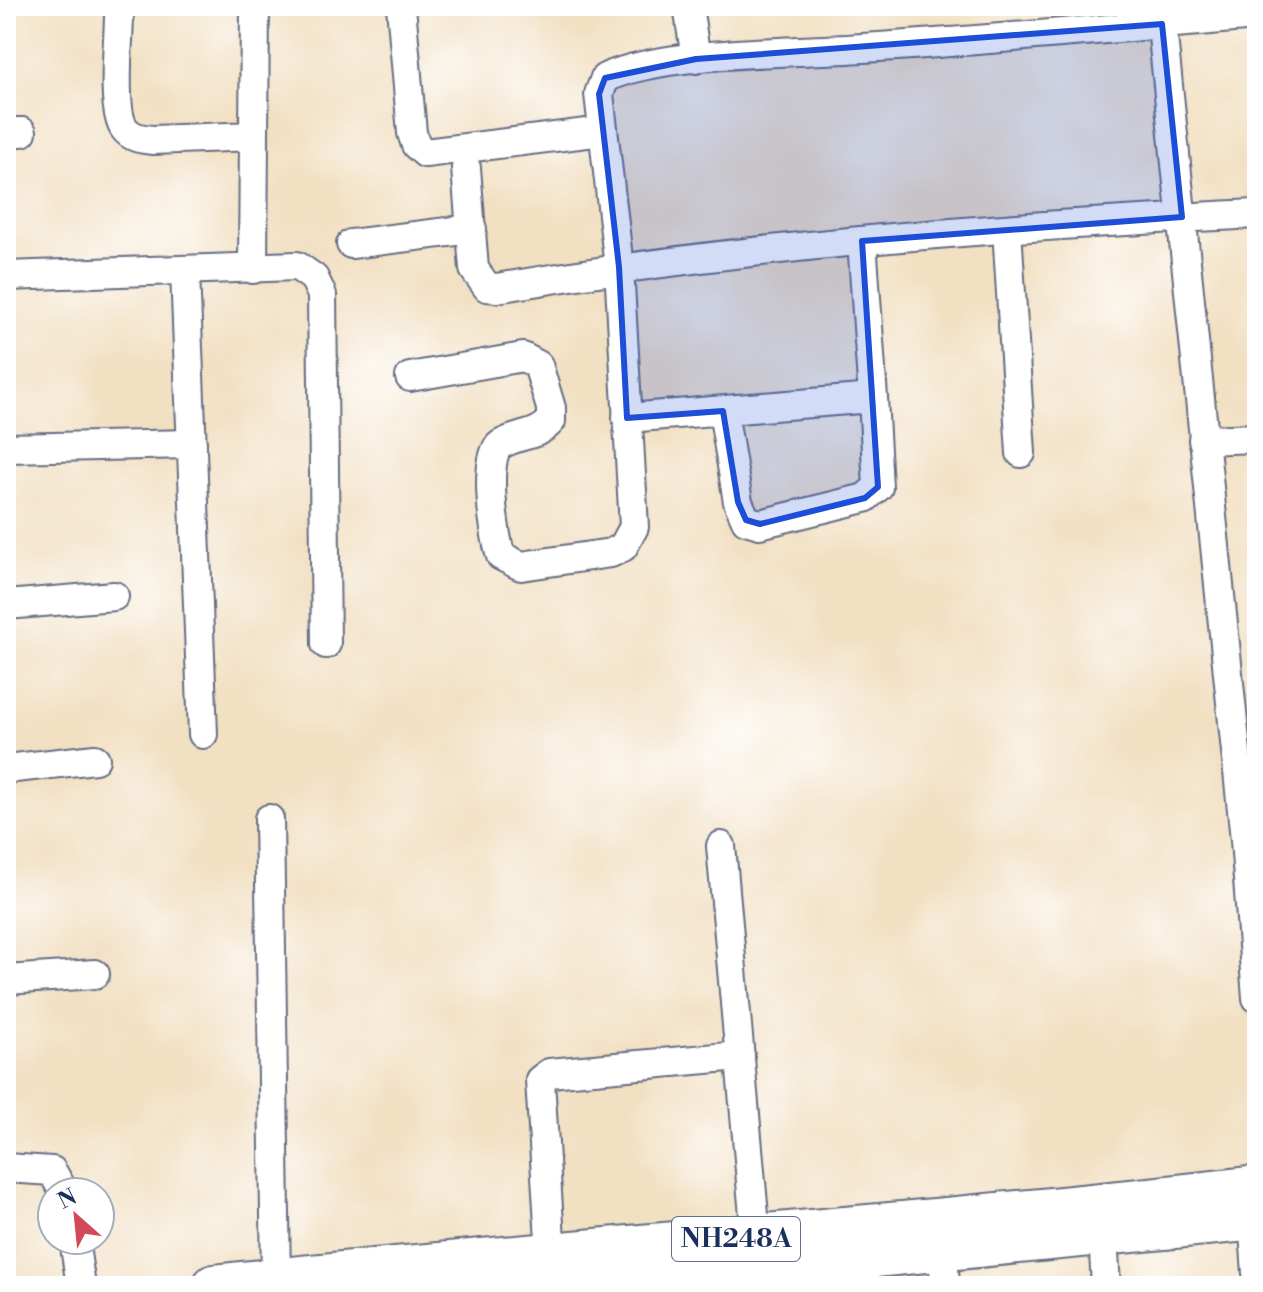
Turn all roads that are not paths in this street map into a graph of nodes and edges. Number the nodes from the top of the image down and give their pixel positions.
1 (255, 6) edge
2 (401, 6) edge
3 (688, 6) edge
4 (119, 15) dead end
5 (1161, 15) edge
6 (1257, 16) edge
7 (696, 59) junction
8 (603, 131) junction
9 (254, 136) junction
10 (466, 168) dead end
11 (1257, 214) edge
12 (1182, 217) junction
13 (472, 229) junction
14 (1007, 229) junction
15 (862, 241) junction
16 (351, 244) dead end
17 (619, 267) junction
18 (253, 269) junction
19 (185, 271) junction
20 (6, 276) edge
21 (410, 377) dead end
22 (873, 398) junction
23 (723, 411) junction
24 (627, 418) junction
25 (1257, 438) edge
26 (1203, 440) junction
27 (192, 444) junction
28 (6, 448) edge
29 (1021, 453) dead end
30 (114, 596) dead end
31 (6, 605) edge
32 (326, 644) dead end
33 (203, 734) dead end
34 (95, 759) dead end
35 (6, 769) edge
36 (269, 819) dead end
37 (1251, 840) edge
38 (721, 846) dead end
39 (95, 974) dead end
40 (6, 980) edge
41 (1257, 998) edge
42 (740, 1056) junction
43 (6, 1168) edge
44 (55, 1176) edge
45 (1256, 1209) edge
46 (1103, 1236) junction
47 (76, 1256) edge
48 (765, 1263) edge
49 (944, 1269) edge
50 (489, 1272) edge
51 (547, 1273) edge
52 (1257, 1273) edge
53 (276, 1279) junction
54 (81, 1286) edge
55 (214, 1286) edge
56 (1106, 1286) edge

1 - 9 street
2 - 8 street
3 - 7 street
4 - 9 street
5 - 6 street
5 - 7 street
5 - 12 street
7 - 8 street
8 - 17 street
9 - 18 street
10 - 13 street
11 - 12 street
12 - 14 street
12 - 26 street
13 - 16 street
13 - 17 street
14 - 15 street
14 - 29 street
15 - 17 street
15 - 22 street
17 - 24 street
18 - 19 street
18 - 32 street
19 - 20 street
19 - 27 street
21 - 24 street
22 - 23 street
22 - 23 street
23 - 24 street
25 - 26 street
26 - 37 street
27 - 28 street
27 - 33 street
30 - 31 street
34 - 35 street
36 - 53 street
37 - 41 street
38 - 42 street
39 - 40 street
42 - 48 street
42 - 51 street
43 - 44 street
45 - 46 highway, NH248A
45 - 48 highway, NH248A
45 - 52 street
46 - 49 highway, NH248A
46 - 56 street
47 - 54 street
48 - 49 highway, NH248A
48 - 51 highway, NH248A
50 - 51 highway, NH248A
50 - 53 highway, NH248A
53 - 55 highway, NH248A

